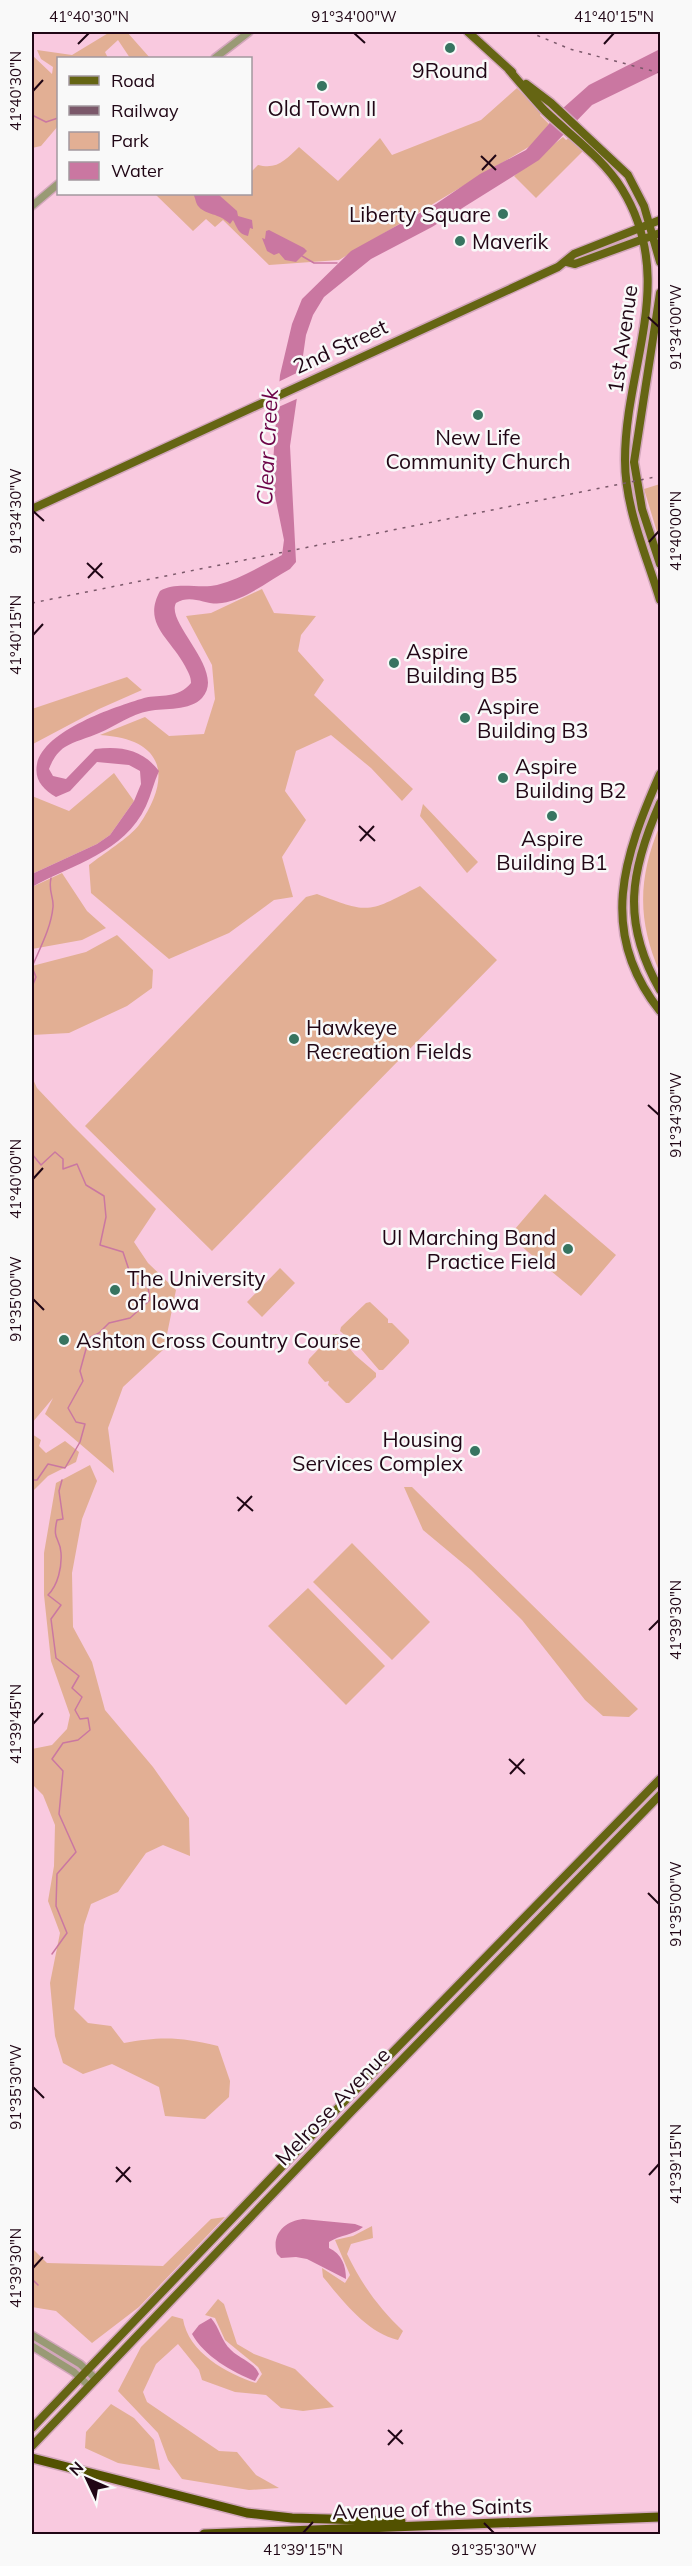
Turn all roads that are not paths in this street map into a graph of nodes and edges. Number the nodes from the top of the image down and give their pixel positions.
1 (249, 32) edge
2 (468, 32) edge
3 (216, 57) edge
4 (509, 70) junction
5 (57, 185) edge
6 (32, 206) edge
7 (660, 220) edge
8 (649, 224) junction
9 (637, 228) junction
10 (657, 234) edge
11 (641, 238) junction
12 (567, 262) junction
13 (660, 262) edge
14 (660, 293) edge
15 (32, 509) edge
16 (660, 564) edge
17 (660, 600) edge
18 (660, 774) edge
19 (660, 803) edge
20 (660, 990) edge
21 (660, 1011) edge
22 (660, 1779) edge
23 (660, 1795) edge
24 (32, 2335) edge
25 (32, 2346) edge
26 (87, 2371) junction
27 (80, 2378) junction
28 (96, 2379) junction
29 (89, 2386) junction
30 (32, 2428) edge
31 (32, 2446) edge
32 (32, 2458) edge
33 (660, 2517) edge
34 (470, 2524) junction
35 (204, 2535) edge

1 - 3 street
2 - 4 main road, 1st Avenue
4 - 8 main road, 1st Avenue
4 - 9 main road, 1st Avenue
5 - 6 street
7 - 8 main road, 2nd Street
8 - 9 main road, 2nd Street
8 - 10 main road, 1st Avenue
9 - 11 main road, 1st Avenue
9 - 12 main road, 2nd Street
10 - 11 main road, 2nd Street
10 - 13 main road, 1st Avenue
11 - 12 main road, 2nd Street
11 - 17 main road, 1st Avenue
12 - 15 main road, 2nd Street
14 - 16 main road, 1st Avenue
18 - 21 main road
19 - 20 main road
22 - 26 main road, Melrose Avenue
23 - 28 main road, Melrose Avenue
24 - 26 street
25 - 27 street
26 - 27 main road, Melrose Avenue
26 - 28 street
27 - 29 street
27 - 30 main road, Melrose Avenue
28 - 29 main road, Melrose Avenue
29 - 31 main road, Melrose Avenue
32 - 34 highway
33 - 34 highway, Avenue of the Saints
34 - 35 highway, Avenue of the Saints

